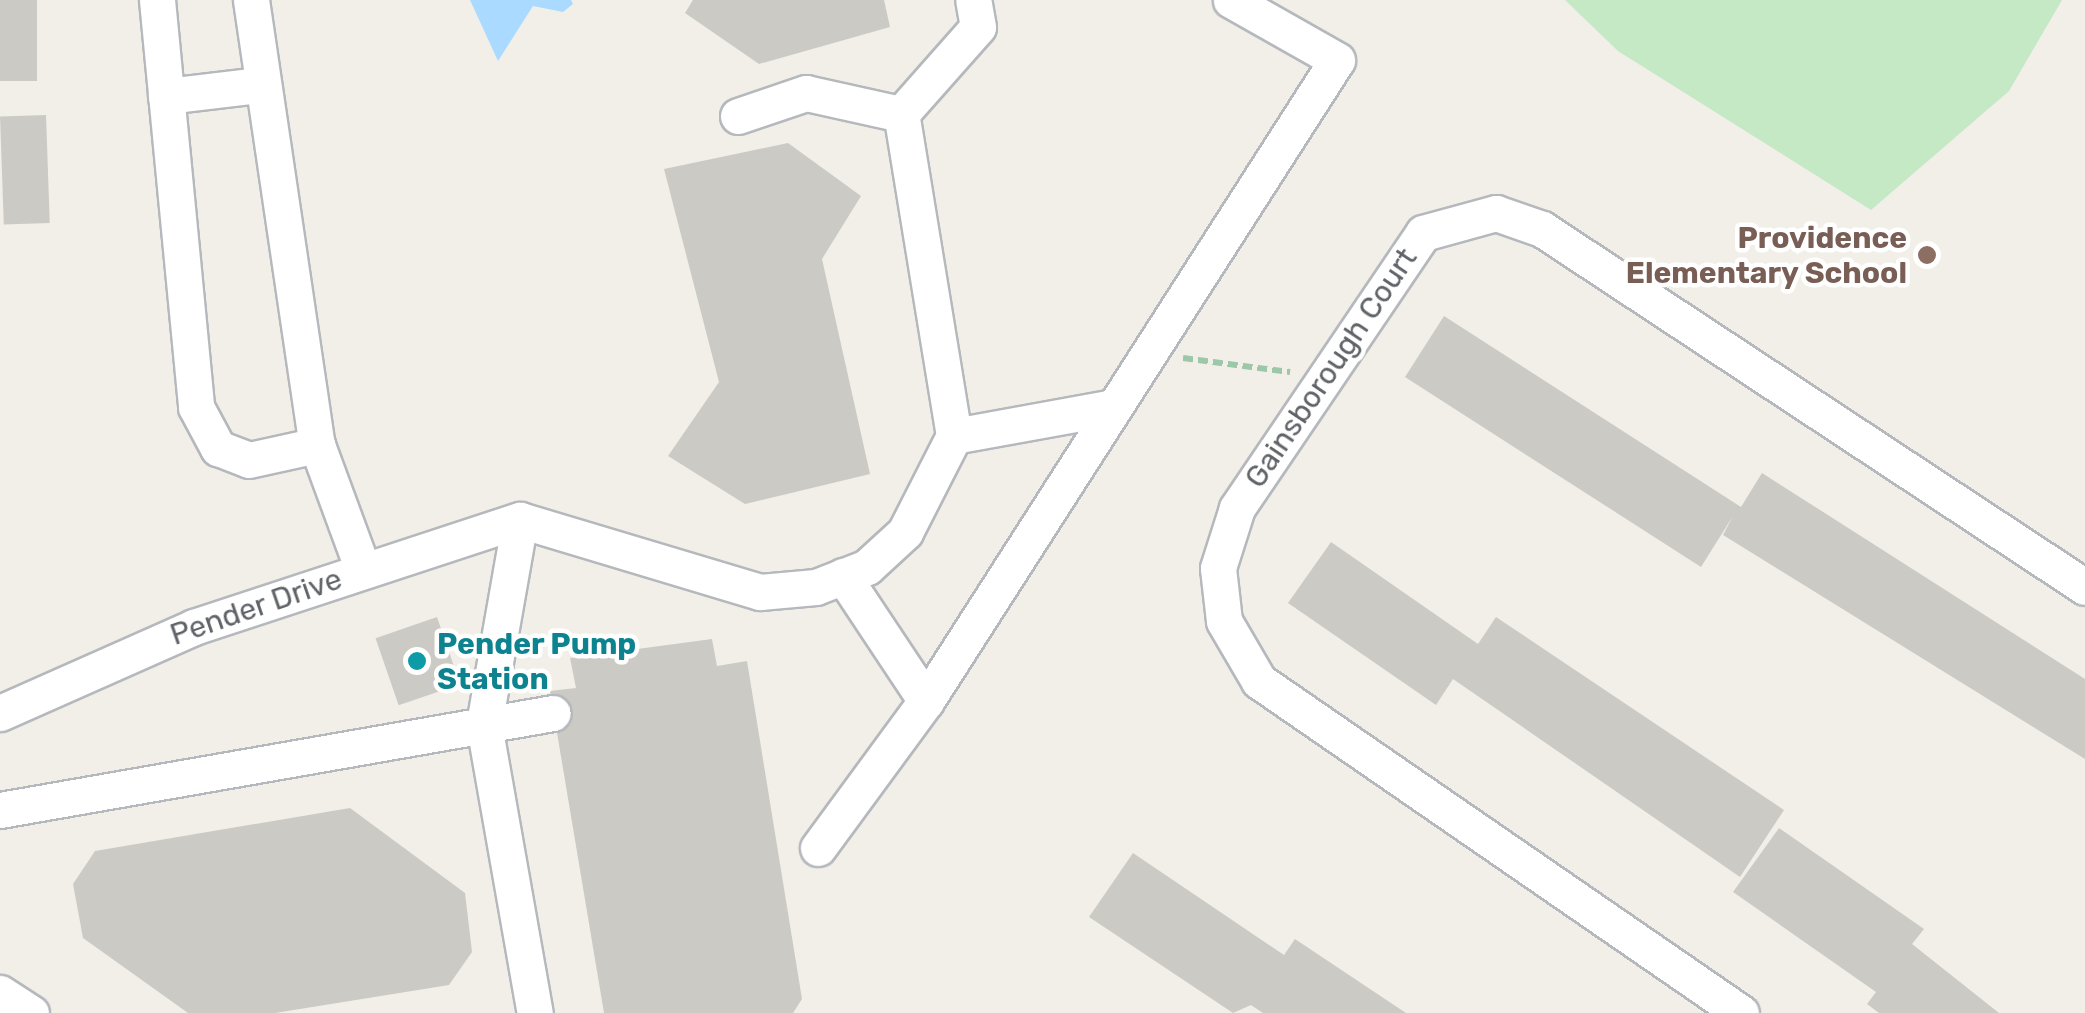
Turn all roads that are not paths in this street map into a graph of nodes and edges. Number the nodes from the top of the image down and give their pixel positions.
1 (156, 0) edge
2 (252, 0) edge
3 (973, 0) edge
4 (1231, 0) edge
5 (258, 85) junction
6 (166, 96) junction
7 (901, 114) junction
8 (738, 116) dead end
9 (1114, 407) junction
10 (954, 436) junction
11 (316, 445) junction
12 (520, 520) junction
13 (363, 570) junction
14 (843, 576) junction
15 (2085, 588) edge
16 (926, 700) junction
17 (553, 712) dead end
18 (0, 713) edge
19 (484, 725) junction
20 (0, 810) edge
21 (818, 848) dead end
22 (0, 992) edge
23 (31, 1013) edge
24 (536, 1013) edge
25 (1741, 1013) edge

1 - 6 street
2 - 5 street
3 - 7 street
4 - 9 street
5 - 6 street
5 - 11 street
6 - 11 street
7 - 8 street
7 - 10 street
9 - 10 street
9 - 16 street
10 - 14 street
11 - 13 street
12 - 13 street, Pender Drive
12 - 14 street
12 - 19 street
13 - 18 street, Pender Drive
14 - 16 street
15 - 25 street, Gainsborough Court
16 - 21 street
17 - 19 street
19 - 20 street
19 - 24 street
22 - 23 street

